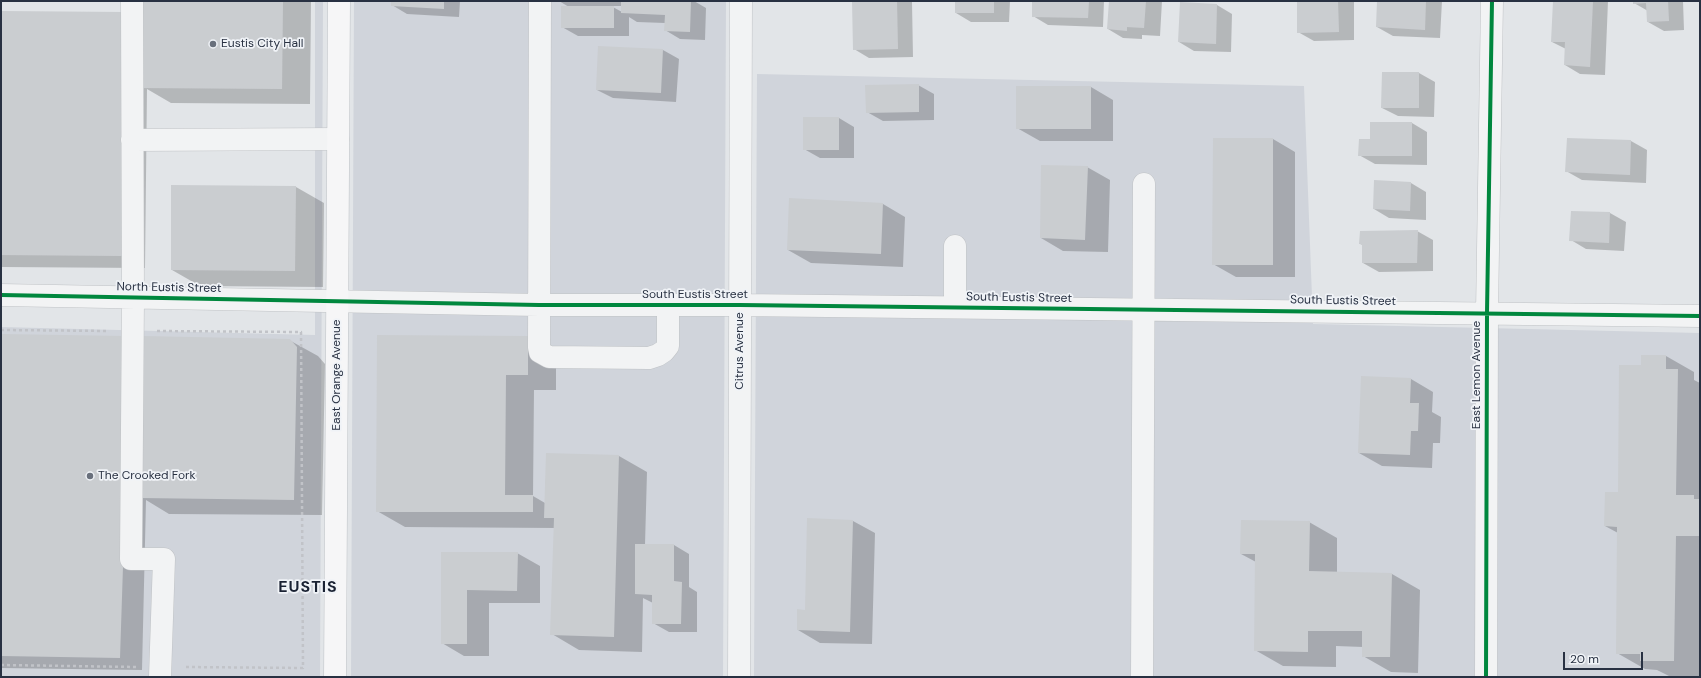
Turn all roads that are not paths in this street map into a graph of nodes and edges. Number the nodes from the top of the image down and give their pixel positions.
1 (132, 1) edge
2 (339, 1) edge
3 (540, 1) edge
4 (741, 1) edge
5 (1492, 1) edge
6 (338, 139) junction
7 (132, 140) junction
8 (1144, 184) dead end
9 (955, 246) dead end
10 (1, 295) edge
11 (133, 298) junction
12 (337, 301) junction
13 (539, 305) junction
14 (740, 305) junction
15 (668, 306) junction
16 (955, 307) junction
17 (1144, 309) junction
18 (1487, 312) junction
19 (1700, 316) edge
20 (161, 672) edge
21 (335, 677) edge
22 (738, 677) edge
23 (1142, 677) edge
24 (1486, 677) edge

1 - 7 street
2 - 6 main road, East Orange Avenue
3 - 13 street
4 - 14 street, Citrus Avenue
5 - 18 street, East Lemon Avenue
6 - 7 street
6 - 12 main road, East Orange Avenue
7 - 11 street
8 - 17 street
9 - 16 street
10 - 11 street, North Eustis Street
11 - 12 street, North Eustis Street
11 - 20 street
12 - 13 street, South Eustis Street
12 - 21 main road, East Orange Avenue
13 - 15 street, South Eustis Street
13 - 15 street
14 - 15 street, South Eustis Street
14 - 16 street, South Eustis Street
14 - 22 street, Citrus Avenue
16 - 17 street, South Eustis Street
17 - 18 street, South Eustis Street
17 - 23 street
18 - 19 street, South Eustis Street
18 - 24 street, East Lemon Avenue

